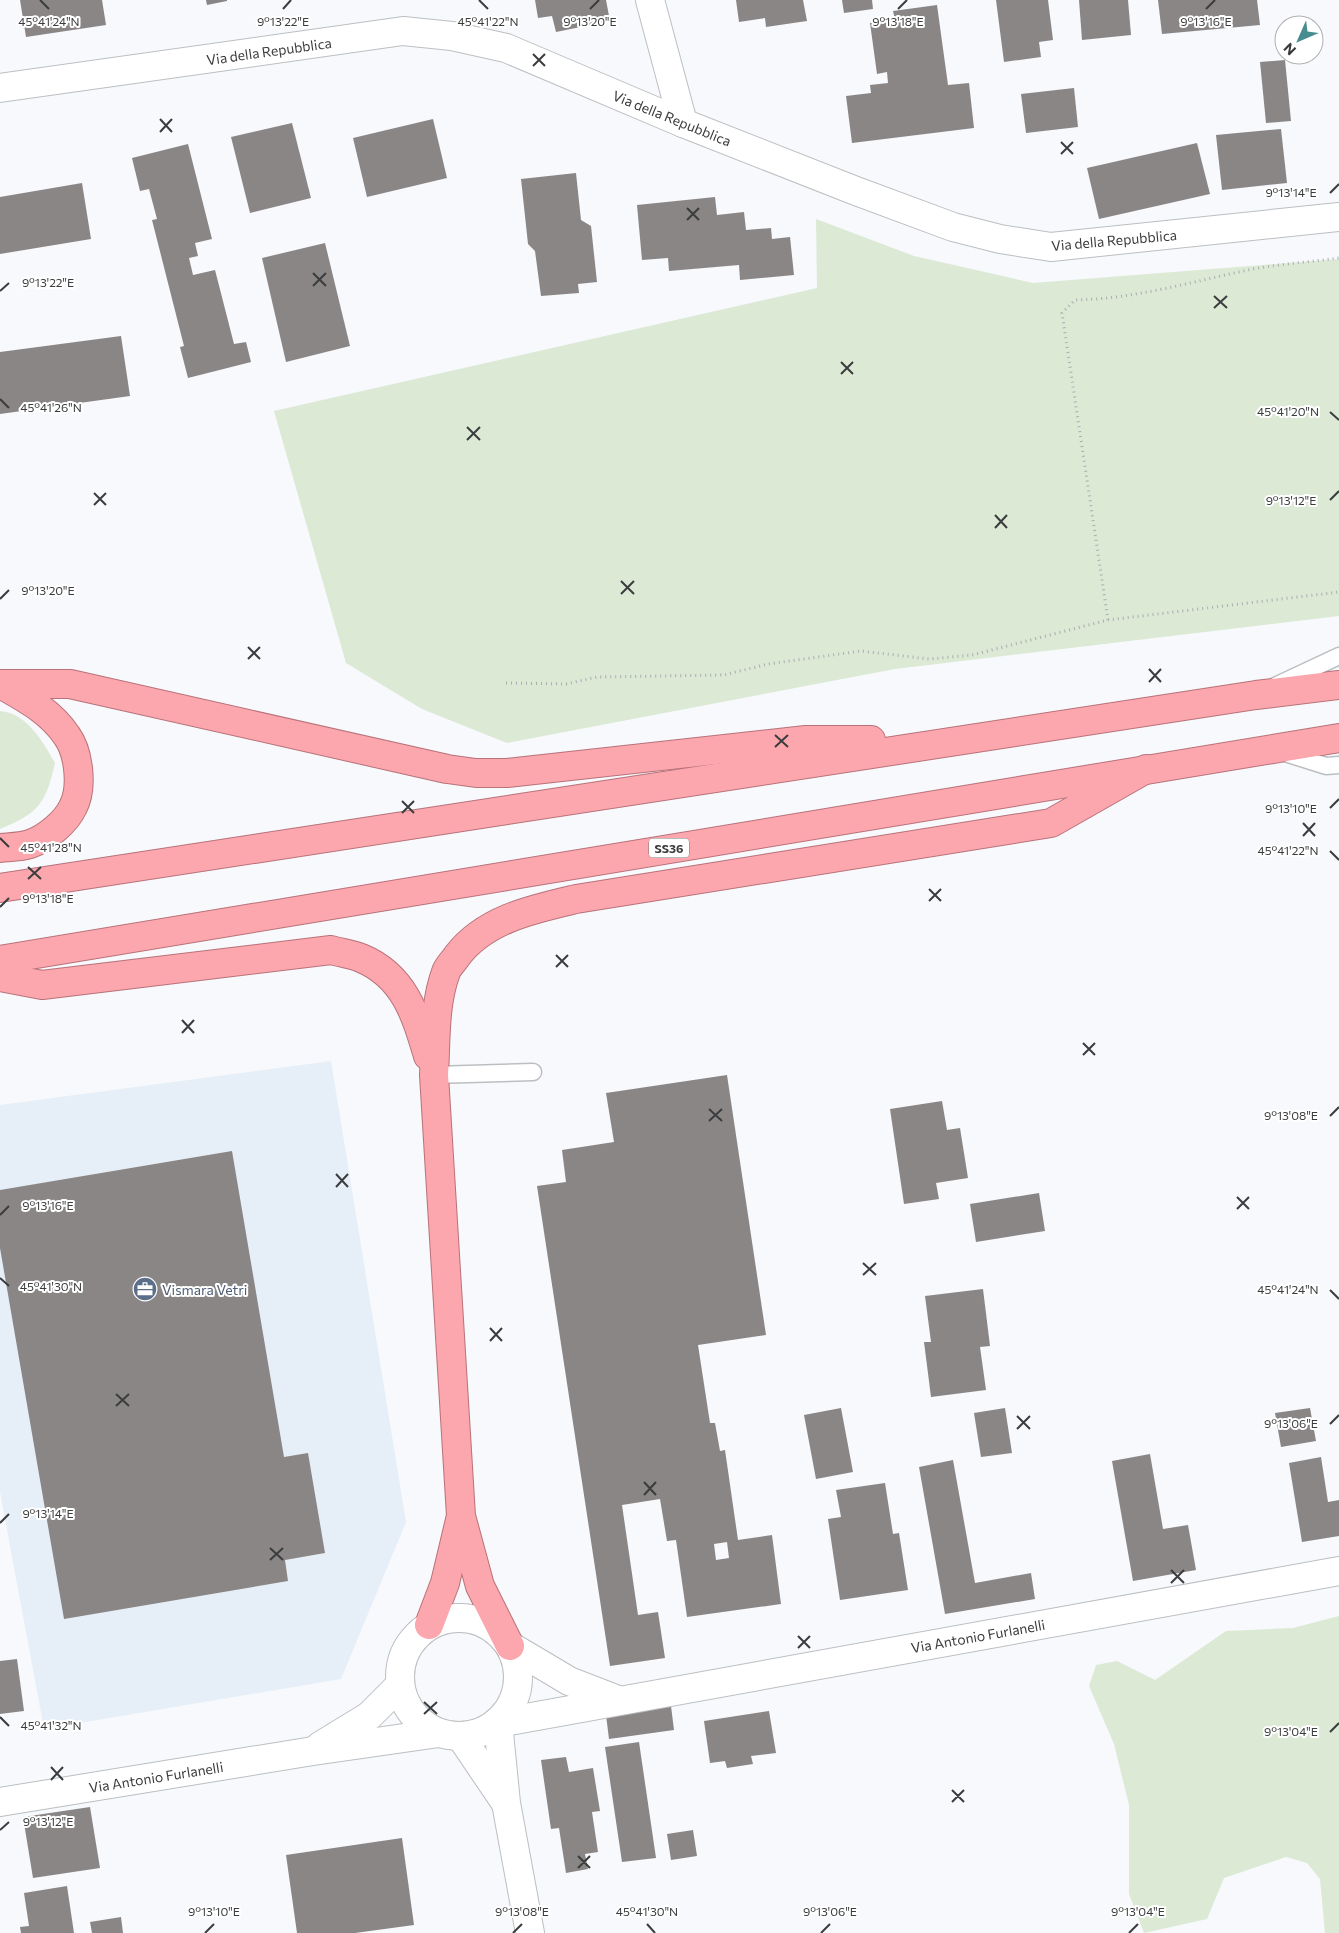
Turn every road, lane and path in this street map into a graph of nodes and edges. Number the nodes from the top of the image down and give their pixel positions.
1 (650, 0) edge
2 (0, 88) edge
3 (683, 123) junction
4 (1339, 217) edge
5 (1339, 258) edge
6 (1339, 592) edge
7 (1108, 620) junction
8 (1339, 656) edge
9 (506, 683) dead end
10 (0, 684) edge
11 (1339, 685) edge
12 (1256, 695) junction
13 (1339, 738) edge
14 (970, 739) junction
15 (1270, 748) junction
16 (1339, 765) edge
17 (1146, 769) junction
18 (0, 848) edge
19 (0, 888) edge
20 (0, 960) edge
21 (0, 977) edge
22 (534, 1072) dead end
23 (434, 1075) junction
24 (460, 1516) junction
25 (1339, 1572) edge
26 (429, 1625) junction
27 (510, 1646) junction
28 (400, 1685) junction
29 (618, 1700) junction
30 (498, 1723) junction
31 (450, 1735) junction
32 (313, 1751) junction
33 (0, 1802) edge
34 (506, 1803) junction
35 (530, 1933) edge

1 - 3 street
2 - 3 street, Via della Repubblica
3 - 4 street, Via della Repubblica
5 - 7 path
6 - 7 path
7 - 9 path
8 - 12 lane
10 - 14 highway
10 - 18 highway
11 - 12 highway
12 - 14 highway
13 - 15 highway, SS36
14 - 19 highway
15 - 16 lane
15 - 17 highway, SS36
17 - 20 highway, SS36
17 - 23 highway
21 - 23 highway
22 - 23 lane
23 - 24 highway
24 - 26 highway
24 - 27 highway
25 - 29 street, Via Antonio Furlanelli
26 - 27 street
26 - 28 street
27 - 29 street
27 - 30 street
28 - 31 street
28 - 32 street, Via Antonio Furlanelli
29 - 30 street, Via Antonio Furlanelli
30 - 31 street
30 - 34 street
31 - 32 street, Via Antonio Furlanelli
31 - 34 street
32 - 33 street, Via Antonio Furlanelli
34 - 35 street

